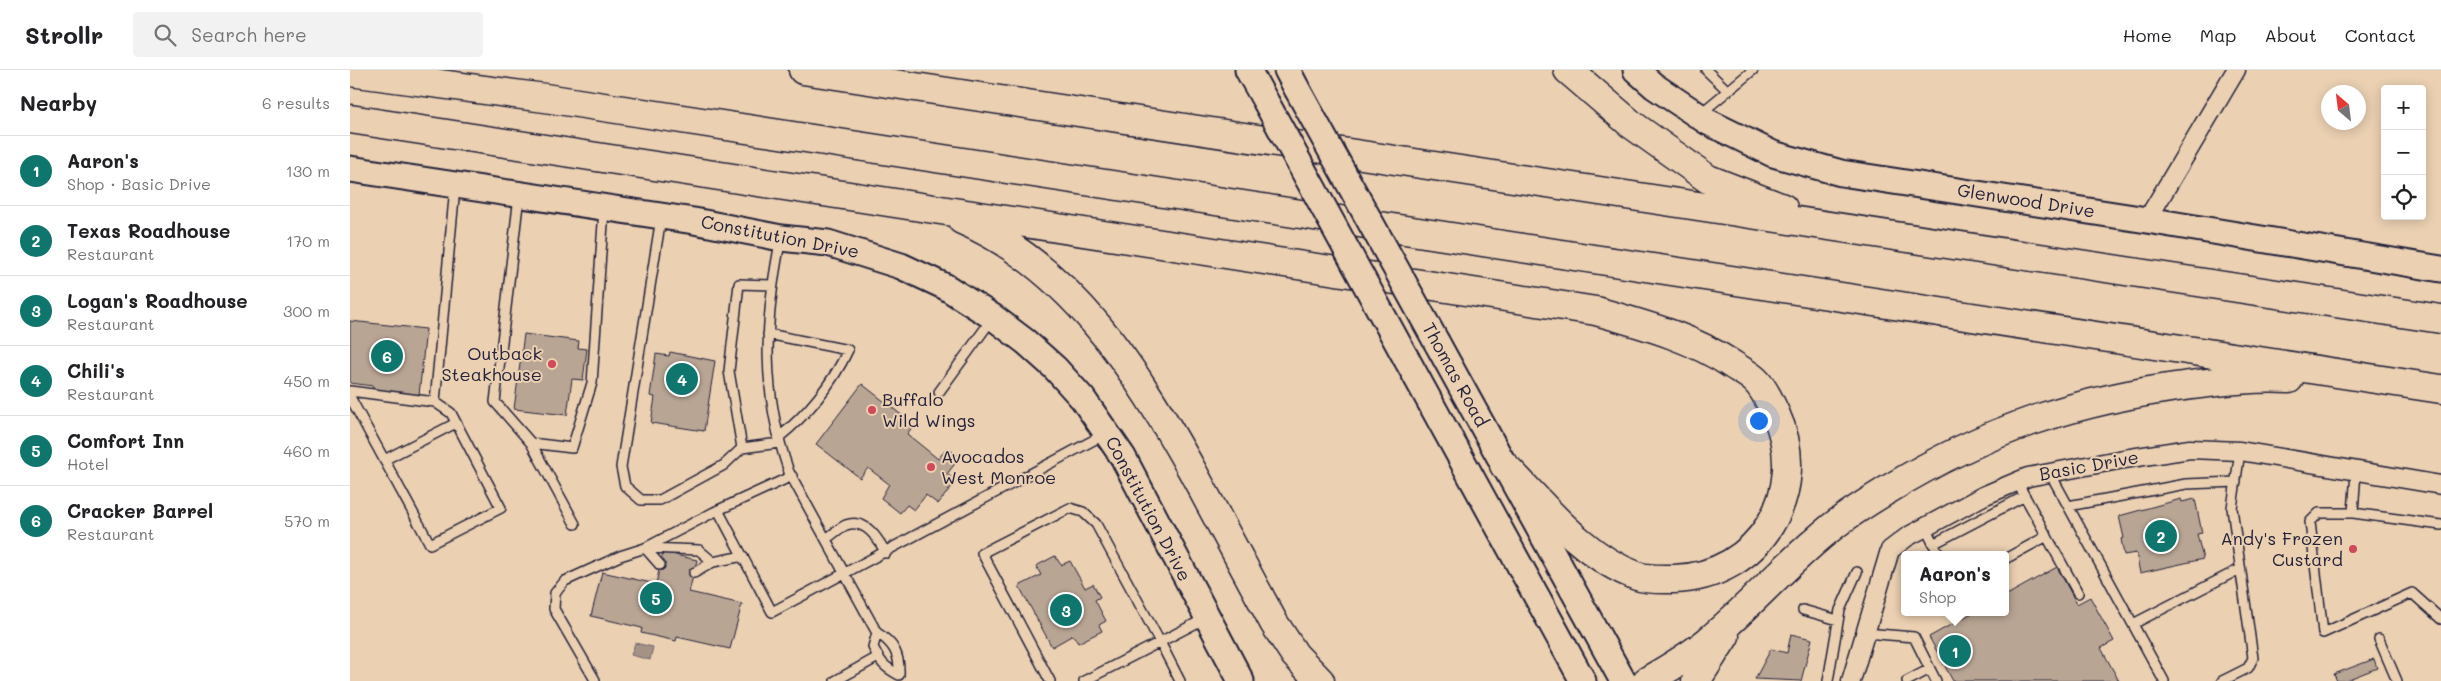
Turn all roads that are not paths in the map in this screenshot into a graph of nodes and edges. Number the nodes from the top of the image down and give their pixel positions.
1 (803, 70) edge
2 (1248, 70) edge
3 (1568, 70) edge
4 (1636, 70) edge
5 (1706, 70) edge
6 (1754, 70) edge
7 (2236, 70) edge
8 (350, 72) edge
9 (1292, 79) edge
10 (1728, 91) junction
11 (1698, 116) junction
12 (350, 119) edge
13 (350, 169) edge
14 (455, 184) junction
15 (519, 194) junction
16 (604, 206) junction
17 (918, 206) junction
18 (661, 215) junction
19 (2147, 220) junction
20 (1829, 226) junction
21 (781, 238) junction
22 (2441, 269) edge
23 (772, 285) junction
24 (993, 317) junction
25 (2441, 319) edge
26 (768, 334) junction
27 (2441, 389) edge
28 (350, 391) edge
29 (939, 392) dead end
30 (350, 397) edge
31 (435, 402) junction
32 (456, 423) junction
33 (1107, 433) junction
34 (779, 440) junction
35 (531, 443) junction
36 (742, 448) junction
37 (2240, 451) junction
38 (384, 460) junction
39 (1504, 465) junction
40 (2356, 472) junction
41 (2050, 473) junction
42 (792, 476) junction
43 (2236, 482) junction
44 (2441, 485) edge
45 (2021, 489) junction
46 (2068, 506) junction
47 (718, 510) junction
48 (2353, 513) junction
49 (575, 524) dead end
50 (2441, 525) edge
51 (1925, 527) junction
52 (2047, 536) junction
53 (826, 539) junction
54 (1934, 544) junction
55 (645, 548) junction
56 (1937, 551) edge
57 (886, 553) junction
58 (743, 556) junction
59 (2009, 557) edge
60 (713, 562) junction
61 (660, 565) dead end
62 (2240, 569) junction
63 (1857, 572) dead end
64 (694, 573) dead end
65 (845, 575) junction
66 (2078, 592) dead end
67 (1803, 610) dead end
68 (1740, 612) junction
69 (1206, 618) junction
70 (2441, 619) edge
71 (1838, 620) junction
72 (2133, 624) junction
73 (876, 633) junction
74 (1865, 633) junction
75 (2380, 639) dead end
76 (1160, 642) junction
77 (878, 657) junction
78 (1930, 668) junction
79 (901, 678) edge
80 (595, 680) edge
81 (835, 681) edge
82 (1050, 681) edge
83 (1084, 681) edge
84 (1180, 681) edge
85 (1241, 681) edge
86 (1320, 681) edge
87 (1583, 681) edge
88 (1623, 681) edge
89 (1647, 681) edge
90 (1696, 681) edge
91 (1828, 681) edge
92 (1851, 681) edge
93 (1907, 681) edge
94 (1936, 681) edge
95 (2164, 681) edge
96 (2222, 681) edge
97 (2397, 681) edge

1 - 20 highway
2 - 87 street, Thomas Road, bridge
3 - 20 highway
4 - 11 street, Glenwood Drive
5 - 10 lane
6 - 10 lane
7 - 19 street
8 - 27 highway
9 - 39 street, Thomas Road, bridge
10 - 11 lane
11 - 19 street, Glenwood Drive
12 - 17 highway
13 - 14 street, Constitution Drive
14 - 15 street, Constitution Drive
14 - 31 lane
15 - 16 street, Constitution Drive
15 - 35 lane
16 - 18 street, Constitution Drive
16 - 35 lane
17 - 39 highway
17 - 86 highway
18 - 21 street, Constitution Drive
18 - 36 lane
19 - 22 street, Glenwood Drive
20 - 25 highway
21 - 23 lane
21 - 24 street, Constitution Drive
23 - 26 lane
23 - 36 lane
24 - 29 lane
24 - 33 street, Constitution Drive
26 - 34 lane
26 - 34 lane
27 - 68 highway
28 - 31 lane
30 - 38 lane
31 - 32 lane
32 - 38 lane
32 - 38 lane
33 - 57 lane
33 - 69 street, Constitution Drive
34 - 36 lane
34 - 42 lane
35 - 49 lane
37 - 40 street, Basic Drive
37 - 41 street, Basic Drive
37 - 43 lane
39 - 88 street, Thomas Road
40 - 44 street, Basic Drive
40 - 48 lane
41 - 45 street, Basic Drive
41 - 46 lane
42 - 47 lane
42 - 53 lane
43 - 46 lane
43 - 62 lane
45 - 51 street, Basic Drive
45 - 52 lane
45 - 54 lane
46 - 72 lane
47 - 55 lane
47 - 58 lane
48 - 50 lane
48 - 70 lane
51 - 54 lane
51 - 74 street, Basic Drive
52 - 59 lane
52 - 66 lane
53 - 57 lane
53 - 65 lane
54 - 56 lane
55 - 60 lane
55 - 61 lane
55 - 80 lane
57 - 65 lane
58 - 60 lane
58 - 65 lane
60 - 64 lane
62 - 72 lane
62 - 96 lane
63 - 71 lane
65 - 73 lane
67 - 71 lane
68 - 89 highway
68 - 90 highway
69 - 76 lane
69 - 85 street, Constitution Drive
71 - 91 lane
72 - 95 lane
73 - 77 lane
73 - 79 lane
74 - 78 lane
74 - 92 street, Basic Drive
75 - 97 lane
76 - 82 lane
76 - 83 lane
76 - 84 lane
77 - 79 lane
77 - 81 lane
78 - 93 lane
78 - 94 lane

